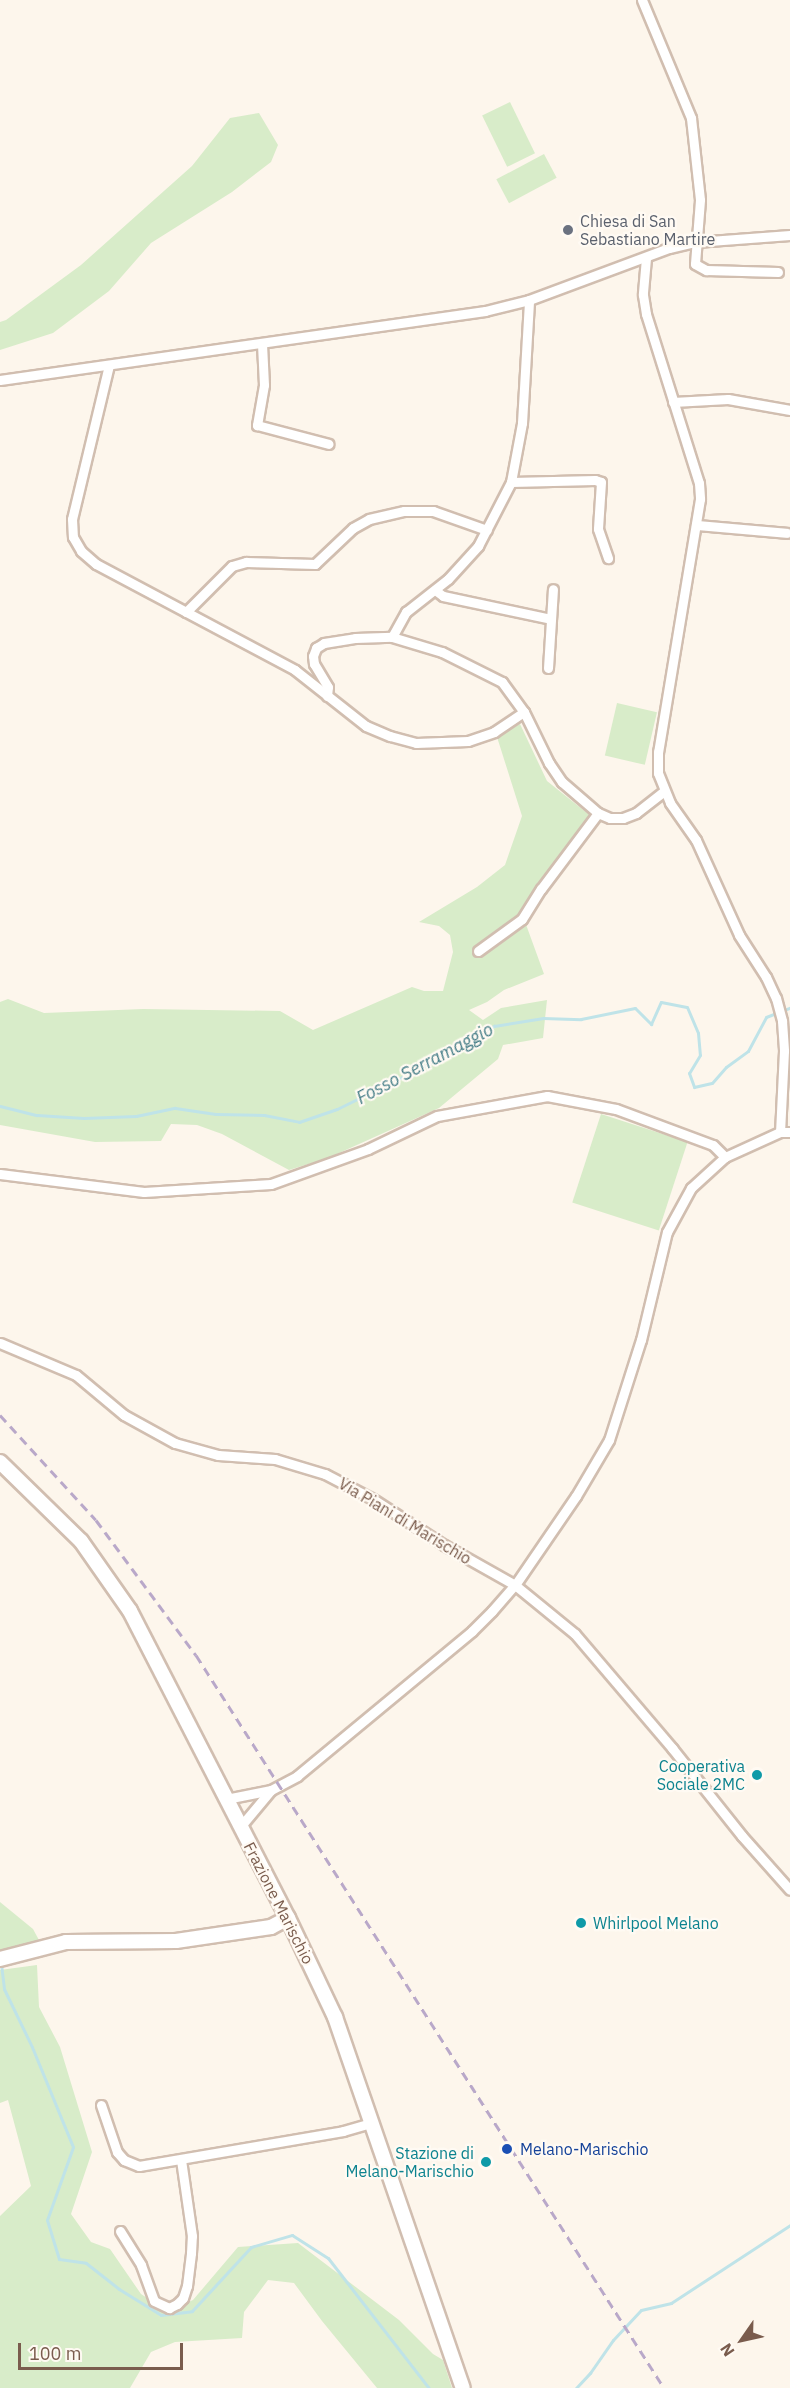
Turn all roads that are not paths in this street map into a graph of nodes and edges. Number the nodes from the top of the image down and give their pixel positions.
1 (642, 0) edge
2 (790, 235) edge
3 (696, 242) junction
4 (646, 258) junction
5 (778, 272) dead end
6 (529, 300) junction
7 (262, 344) junction
8 (109, 365) junction
9 (0, 380) edge
10 (673, 402) junction
11 (790, 410) edge
12 (329, 444) dead end
13 (511, 482) junction
14 (696, 525) junction
15 (487, 530) junction
16 (787, 533) dead end
17 (608, 558) dead end
18 (553, 589) dead end
19 (435, 590) junction
20 (186, 612) junction
21 (551, 619) junction
22 (392, 637) junction
23 (548, 668) dead end
24 (327, 696) junction
25 (524, 712) junction
26 (664, 791) junction
27 (598, 813) junction
28 (478, 951) dead end
29 (785, 1132) edge
30 (725, 1157) junction
31 (0, 1174) edge
32 (0, 1343) edge
33 (2, 1464) edge
34 (514, 1585) junction
35 (271, 1790) junction
36 (226, 1799) junction
37 (240, 1827) junction
38 (790, 1890) edge
39 (288, 1918) junction
40 (0, 1959) edge
41 (101, 2105) dead end
42 (371, 2123) junction
43 (181, 2160) junction
44 (120, 2231) dead end
45 (463, 2388) edge

1 - 3 street
2 - 3 street
3 - 4 street
3 - 5 street
4 - 6 street
4 - 10 street
6 - 7 street
6 - 13 street
7 - 8 street
7 - 12 street
8 - 9 street
8 - 20 street
10 - 11 street
10 - 14 street
13 - 15 street
13 - 17 street
14 - 16 street
14 - 26 street
15 - 19 street
15 - 20 street
18 - 21 street
19 - 21 street
19 - 22 street
20 - 24 street
21 - 23 street
22 - 24 street
22 - 25 street
24 - 25 street
25 - 27 street
26 - 27 street
26 - 29 street
27 - 28 street
29 - 30 street
30 - 31 street
30 - 34 street
32 - 34 street, Via Piani di Marischio
33 - 36 main road, Frazione Marischio
34 - 35 street
34 - 38 street, Via Piani di Marischio
35 - 36 street
35 - 37 street
36 - 37 main road, Frazione Marischio
37 - 39 main road, Frazione Marischio
39 - 40 main road
39 - 42 main road, Frazione Marischio
41 - 43 street
42 - 43 street
42 - 45 main road, Frazione Marischio
43 - 44 street

